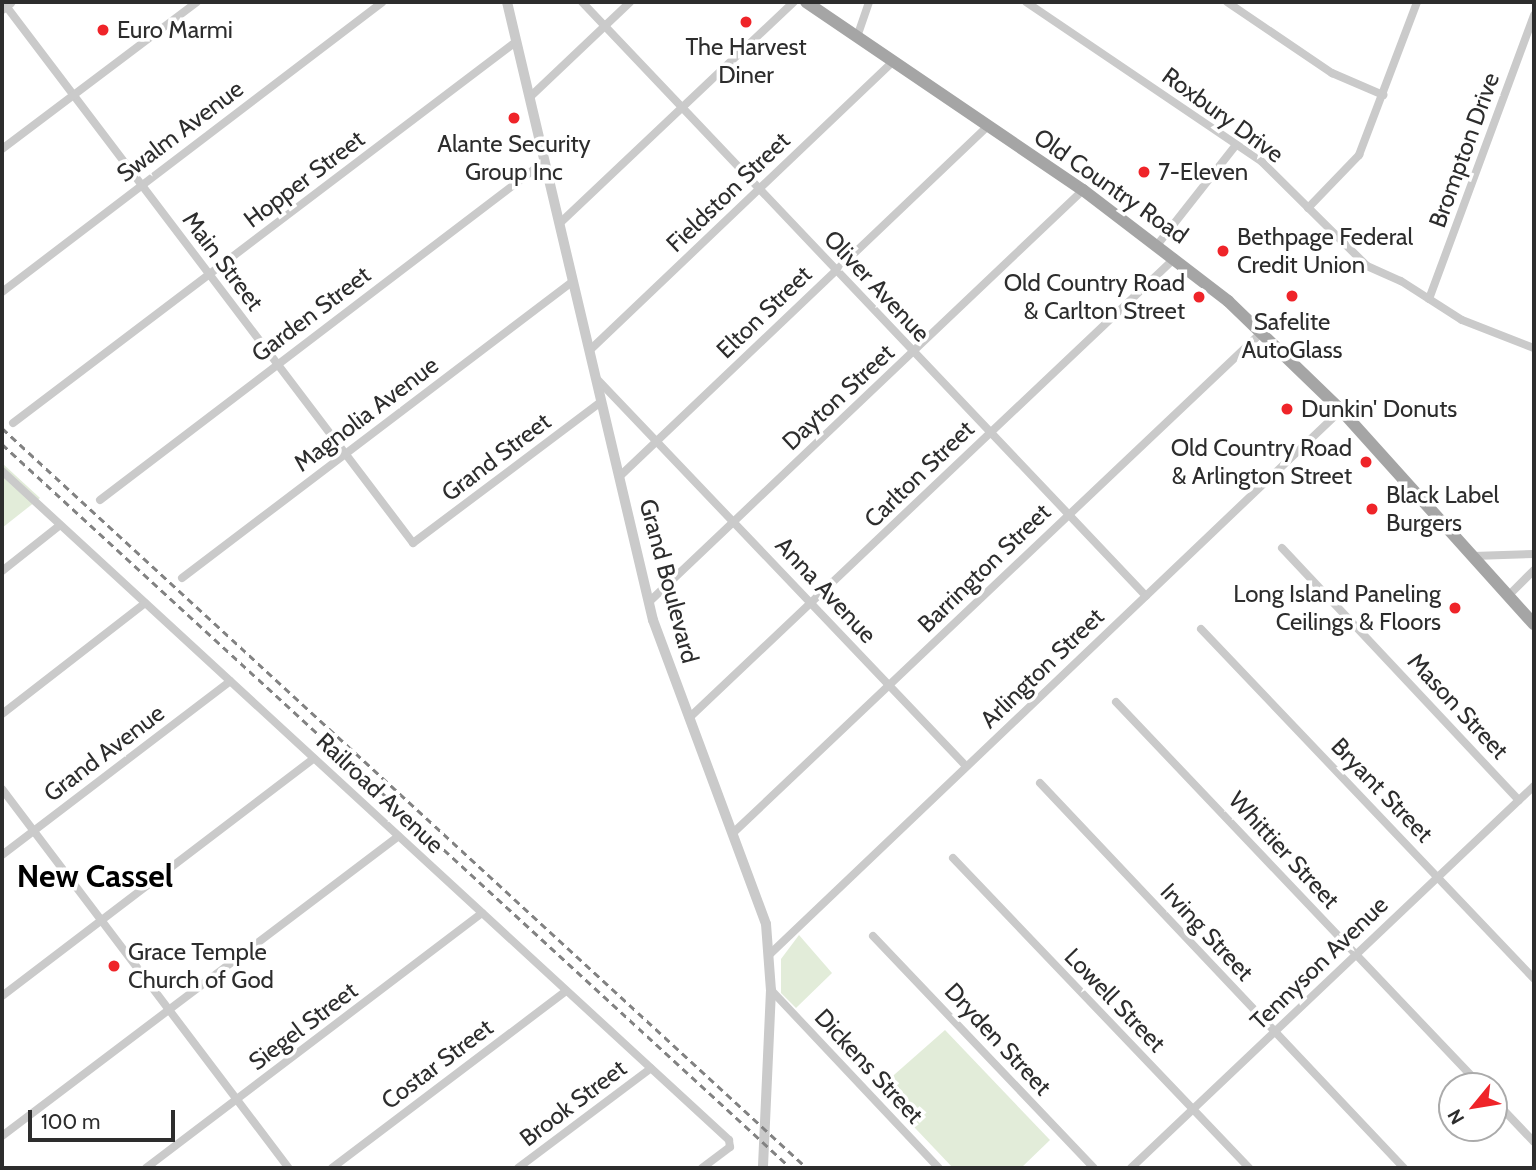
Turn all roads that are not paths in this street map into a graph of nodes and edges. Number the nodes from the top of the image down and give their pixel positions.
1 (197, 2) edge
2 (382, 2) edge
3 (506, 2) edge
4 (582, 2) edge
5 (630, 2) edge
6 (794, 2) edge
7 (806, 2) edge
8 (869, 2) edge
9 (1026, 2) edge
10 (1227, 2) edge
11 (1417, 2) edge
12 (5, 5) edge
13 (1534, 15) edge
14 (604, 26) junction
15 (857, 37) junction
16 (517, 41) junction
17 (893, 61) junction
18 (74, 95) junction
19 (1383, 95) junction
20 (530, 97) junction
21 (682, 107) junction
22 (988, 125) junction
23 (1236, 145) junction
24 (2, 149) edge
25 (545, 161) junction
26 (141, 185) junction
27 (759, 189) junction
28 (1083, 190) junction
29 (1308, 208) junction
30 (560, 223) junction
31 (1158, 244) junction
32 (1175, 258) junction
33 (836, 270) junction
34 (209, 274) junction
35 (573, 281) junction
36 (2, 292) edge
37 (1429, 299) junction
38 (1262, 332) junction
39 (1534, 348) edge
40 (590, 350) junction
41 (914, 352) junction
42 (277, 364) junction
43 (595, 377) junction
44 (601, 401) junction
45 (1341, 410) junction
46 (13, 423) dead end
47 (991, 433) junction
48 (657, 440) junction
49 (345, 454) junction
50 (2, 471) edge
51 (619, 477) junction
52 (100, 500) dead end
53 (1067, 515) junction
54 (734, 522) junction
55 (61, 524) junction
56 (413, 543) joint
57 (1282, 548) dead end
58 (1534, 554) edge
59 (1474, 556) junction
60 (1534, 570) edge
61 (2, 571) edge
62 (182, 578) dead end
63 (1509, 595) junction
64 (1146, 596) junction
65 (649, 602) junction
66 (145, 603) junction
67 (812, 603) junction
68 (1534, 624) edge
69 (1201, 629) dead end
70 (230, 681) junction
71 (889, 685) junction
72 (1116, 702) dead end
73 (2, 714) edge
74 (689, 718) junction
75 (314, 758) junction
76 (967, 766) junction
77 (1040, 783) dead end
78 (1534, 786) edge
79 (2, 789) edge
80 (1519, 800) junction
81 (33, 831) junction
82 (733, 832) junction
83 (398, 836) junction
84 (2, 855) edge
85 (953, 858) dead end
86 (1437, 877) junction
87 (482, 913) junction
88 (101, 920) junction
89 (873, 936) dead end
90 (770, 954) junction
91 (1356, 955) junction
92 (1534, 979) edge
93 (771, 990) junction
94 (566, 991) junction
95 (2, 996) edge
96 (169, 1010) junction
97 (1275, 1032) junction
98 (651, 1068) junction
99 (1468, 1072) edge
100 (237, 1100) junction
101 (1193, 1109) junction
102 (1508, 1115) edge
103 (2, 1136) edge
104 (1534, 1142) edge
105 (146, 1168) edge
106 (289, 1168) edge
107 (332, 1168) edge
108 (518, 1168) edge
109 (702, 1168) edge
110 (763, 1168) edge
111 (939, 1168) edge
112 (1094, 1168) edge
113 (1131, 1168) edge
114 (1250, 1168) edge
115 (1404, 1168) edge

1 - 18 street
2 - 26 street, Swalm Avenue
3 - 16 street, Grand Boulevard
4 - 14 street, Oliver Avenue
5 - 14 street
6 - 21 street
7 - 15 main road, Old Country Road
8 - 15 street
9 - 23 street, Roxbury Drive
10 - 19 street
11 - 19 street
12 - 18 street, Main Street
13 - 37 street, Brompton Drive
14 - 20 street
14 - 21 street, Oliver Avenue
15 - 17 main road, Old Country Road
16 - 20 street, Grand Boulevard
16 - 34 street, Hopper Street
17 - 22 main road, Old Country Road
17 - 27 street, Fieldston Street
18 - 24 street
18 - 26 street, Main Street
19 - 29 street
20 - 25 street, Grand Boulevard
21 - 27 street, Oliver Avenue
21 - 30 street
22 - 28 main road, Old Country Road
22 - 33 street, Elton Street
23 - 29 street, Roxbury Drive
23 - 31 street
25 - 30 street, Grand Boulevard
25 - 42 street, Garden Street
26 - 34 street, Main Street
26 - 36 street, Swalm Avenue
27 - 33 street, Oliver Avenue
27 - 40 street, Fieldston Street
28 - 31 main road, Old Country Road
28 - 41 street, Dayton Street
29 - 37 street, Roxbury Drive
30 - 35 street, Grand Boulevard
31 - 32 main road, Old Country Road
32 - 38 main road, Old Country Road
32 - 47 street, Carlton Street
33 - 41 street, Oliver Avenue
33 - 48 street, Elton Street
34 - 42 street, Main Street
34 - 46 street, Hopper Street
35 - 40 street, Grand Boulevard
35 - 49 street, Magnolia Avenue
37 - 39 street, Roxbury Drive
38 - 45 main road, Old Country Road
38 - 53 street, Barrington Street
40 - 43 street, Grand Boulevard
41 - 47 street, Oliver Avenue
41 - 54 street, Dayton Street
42 - 49 street, Main Street
42 - 52 street, Garden Street
43 - 44 street, Grand Boulevard
43 - 48 street, Anna Avenue
44 - 51 street, Grand Boulevard
44 - 56 street, Grand Street
45 - 59 main road, Old Country Road
45 - 64 street, Arlington Street
47 - 53 street, Oliver Avenue
47 - 67 street, Carlton Street
48 - 51 street
48 - 54 street, Anna Avenue
49 - 56 street, Main Street
49 - 62 street, Magnolia Avenue
50 - 55 street, Railroad Avenue
51 - 65 street, Grand Boulevard
53 - 64 street, Oliver Avenue
53 - 71 street, Barrington Street
54 - 65 street, Dayton Street
54 - 67 street, Anna Avenue
55 - 61 street
55 - 66 street, Railroad Avenue
57 - 80 street, Mason Street
58 - 59 street
59 - 63 main road, Old Country Road
60 - 63 street
63 - 68 main road, Old Country Road
64 - 76 street, Arlington Street
65 - 74 street, Grand Boulevard
66 - 70 street, Railroad Avenue
66 - 73 street
67 - 71 street, Anna Avenue
67 - 74 street, Carlton Street
69 - 86 street, Bryant Street
70 - 75 street, Railroad Avenue
70 - 81 street, Grand Avenue
71 - 76 street, Anna Avenue
71 - 82 street, Barrington Street
72 - 91 street, Whittier Street
74 - 82 street, Grand Boulevard
75 - 83 street, Railroad Avenue
75 - 88 street
76 - 90 street, Arlington Street
77 - 97 street, Irving Street
78 - 80 street, Tennyson Avenue
79 - 81 street
80 - 86 street, Tennyson Avenue
81 - 84 street, Grand Avenue
81 - 88 street
82 - 90 street, Grand Boulevard
83 - 87 street, Railroad Avenue
83 - 96 street
85 - 101 street, Lowell Street
86 - 91 street, Tennyson Avenue
86 - 92 street, Bryant Street
87 - 94 street, Railroad Avenue
87 - 100 street, Siegel Street
88 - 95 street
88 - 96 street
89 - 112 street, Dryden Street
90 - 93 street, Grand Boulevard
91 - 97 street, Tennyson Avenue
91 - 99 street, Whittier Street
93 - 110 street, Grand Boulevard
93 - 111 street, Dickens Street
94 - 98 street, Railroad Avenue
94 - 107 street, Costar Street
96 - 100 street
96 - 103 street
97 - 101 street, Tennyson Avenue
97 - 115 street, Irving Street
98 - 108 street, Brook Street
98 - 109 street, Railroad Avenue
100 - 105 street, Siegel Street
100 - 106 street
101 - 113 street, Tennyson Avenue
101 - 114 street, Lowell Street
102 - 104 street

